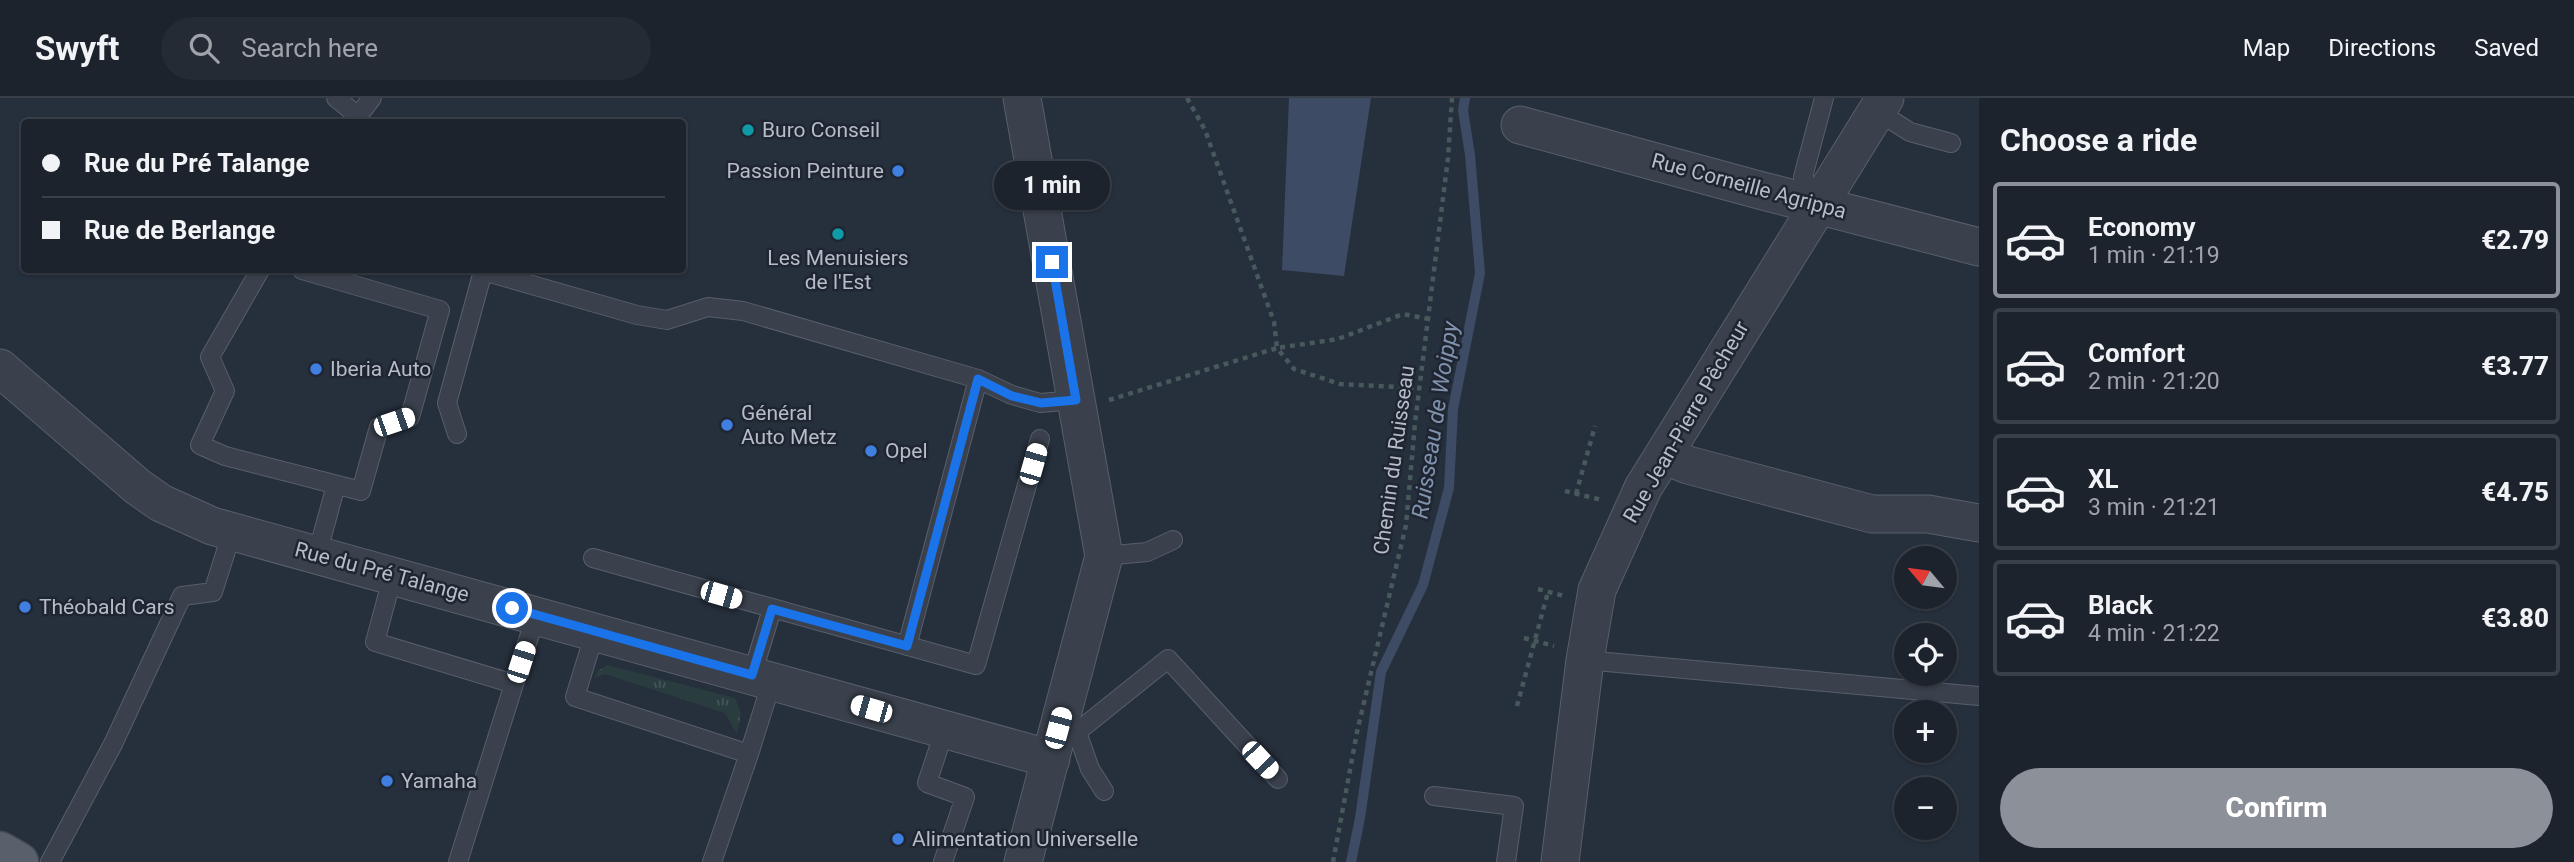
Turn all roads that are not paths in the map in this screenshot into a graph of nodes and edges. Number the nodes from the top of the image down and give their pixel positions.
1 (336, 98) edge
2 (372, 98) edge
3 (1023, 98) edge
4 (1824, 98) edge
5 (1881, 105) edge
6 (1520, 125) dead end
7 (1951, 143) dead end
8 (1818, 204) junction
9 (1979, 247) edge
10 (258, 273) edge
11 (312, 273) edge
12 (482, 273) edge
13 (490, 273) edge
14 (0, 368) edge
15 (978, 379) junction
16 (1077, 405) junction
17 (457, 435) dead end
18 (1040, 439) dead end
19 (1664, 455) junction
20 (336, 485) junction
21 (1979, 523) edge
22 (232, 532) junction
23 (1173, 540) dead end
24 (317, 555) junction
25 (1104, 556) junction
26 (593, 558) dead end
27 (393, 575) junction
28 (772, 609) junction
29 (536, 615) junction
30 (595, 632) junction
31 (907, 646) junction
32 (1574, 654) junction
33 (762, 678) junction
34 (514, 684) junction
35 (1979, 696) edge
36 (945, 729) junction
37 (1062, 739) junction
38 (749, 754) junction
39 (1278, 779) dead end
40 (1104, 791) dead end
41 (1434, 796) dead end
42 (0, 851) edge
43 (19, 862) edge
44 (50, 862) edge
45 (458, 862) edge
46 (712, 862) edge
47 (943, 862) edge
48 (1023, 862) edge
49 (1506, 862) edge
50 (1560, 862) edge

1 - 2 lane
3 - 16 street
4 - 8 lane
5 - 7 lane
5 - 8 street, Rue Jean-Pierre Pêcheur
6 - 8 street, Rue Corneille Agrippa
8 - 9 street, Rue Corneille Agrippa
8 - 19 street, Rue Jean-Pierre Pêcheur
10 - 20 lane
11 - 20 lane
12 - 17 lane
13 - 15 lane
14 - 22 street, Rue du Pré Talange
15 - 16 lane
15 - 31 lane
16 - 25 street
18 - 31 lane
19 - 21 street
19 - 32 street, Rue Jean-Pierre Pêcheur
20 - 24 lane
22 - 24 street, Rue du Pré Talange
22 - 44 lane
23 - 25 lane
24 - 27 street, Rue du Pré Talange
25 - 37 street
26 - 28 lane
27 - 29 street, Rue du Pré Talange
27 - 34 lane
28 - 31 lane
28 - 33 lane
29 - 30 street, Rue du Pré Talange
29 - 34 lane
30 - 33 street, Rue du Pré Talange
30 - 38 lane
32 - 35 lane
32 - 50 street, Rue Jean-Pierre Pêcheur
33 - 36 street, Rue du Pré Talange
33 - 38 lane
34 - 45 lane
36 - 37 street, Rue du Pré Talange
36 - 47 lane
37 - 39 lane
37 - 40 lane
37 - 48 street
38 - 46 lane
41 - 49 lane
42 - 43 main road

